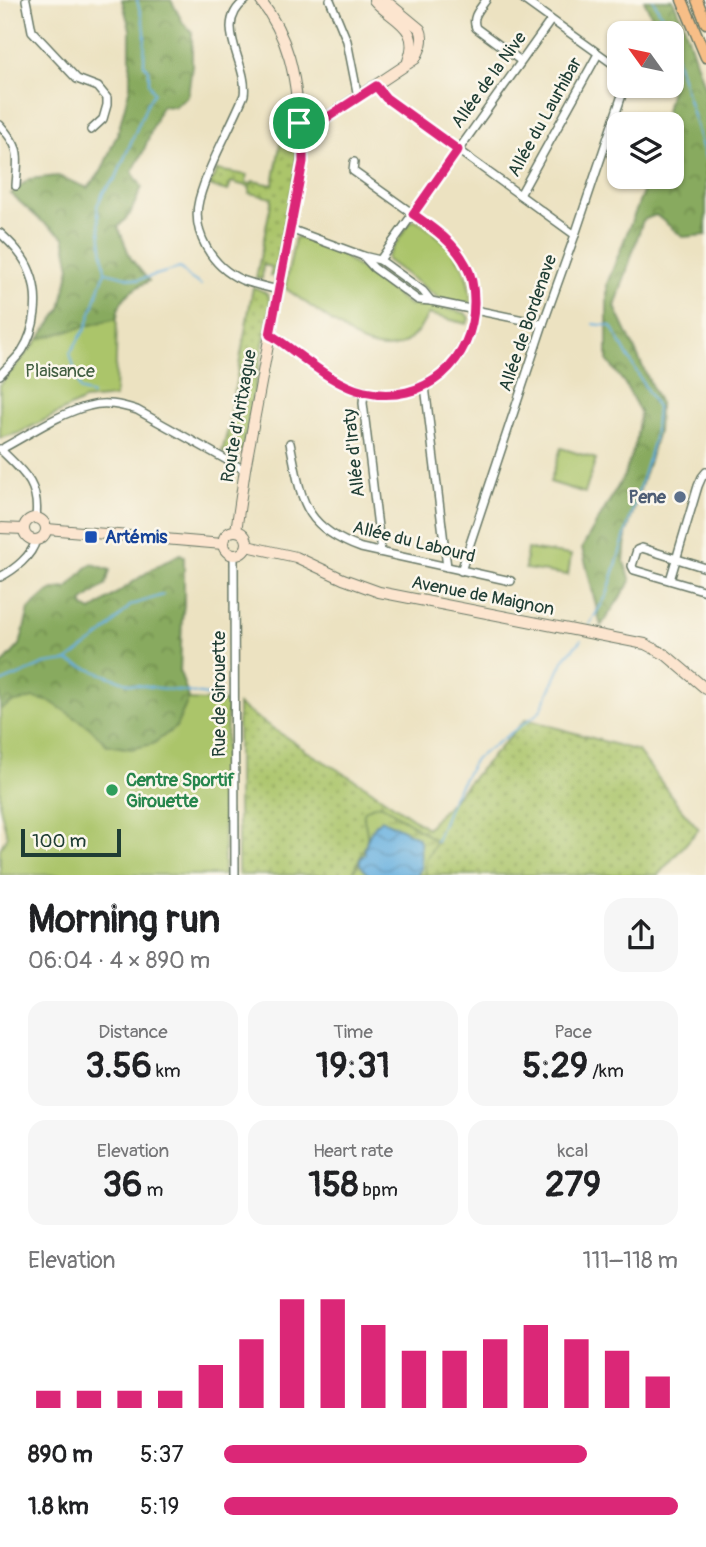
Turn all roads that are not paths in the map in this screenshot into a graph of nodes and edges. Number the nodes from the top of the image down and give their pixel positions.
1 (26, 0) edge
2 (246, 0) edge
3 (260, 0) edge
4 (330, 0) edge
5 (374, 0) edge
6 (385, 0) edge
7 (486, 0) edge
8 (524, 0) edge
9 (682, 0) edge
10 (697, 0) edge
11 (551, 20) junction
12 (706, 23) edge
13 (598, 54) junction
14 (706, 57) edge
15 (607, 60) edge
16 (522, 61) junction
17 (407, 64) junction
18 (376, 86) junction
19 (358, 97) junction
20 (621, 98) edge
21 (299, 123) junction
22 (0, 125) edge
23 (311, 128) junction
24 (91, 130) dead end
25 (303, 143) junction
26 (458, 150) junction
27 (354, 162) dead end
28 (16, 186) dead end
29 (520, 195) junction
30 (413, 214) junction
31 (290, 229) junction
32 (0, 233) edge
33 (575, 235) junction
34 (363, 256) junction
35 (380, 260) junction
36 (278, 290) junction
37 (430, 301) junction
38 (474, 310) junction
39 (543, 324) junction
40 (270, 335) junction
41 (0, 375) edge
42 (425, 386) junction
43 (364, 392) junction
44 (290, 443) dead end
45 (3, 451) edge
46 (0, 462) edge
47 (245, 469) junction
48 (706, 472) edge
49 (36, 517) junction
50 (0, 528) edge
51 (24, 529) junction
52 (47, 529) junction
53 (236, 531) junction
54 (36, 540) junction
55 (223, 544) junction
56 (247, 546) junction
57 (381, 552) junction
58 (234, 555) junction
59 (676, 558) junction
60 (447, 567) junction
61 (706, 568) edge
62 (461, 570) junction
63 (0, 577) edge
64 (670, 579) junction
65 (511, 581) dead end
66 (706, 591) edge
67 (706, 689) edge
68 (235, 875) edge

1 - 24 street
2 - 36 street
3 - 21 street
4 - 19 street
5 - 17 street
6 - 17 street
7 - 16 street
8 - 11 street
9 - 14 main road
10 - 12 main road
11 - 13 street
11 - 16 street, Allée de la Nive
13 - 15 street
13 - 29 street, Allée du Laurhibar
16 - 26 street, Allée de la Nive
17 - 18 street
18 - 19 street
18 - 26 street
19 - 23 street
20 - 33 street, Allée de Bordenave
21 - 23 street
21 - 25 street
22 - 28 street
23 - 25 street
25 - 31 street, Route d'Aritxague
26 - 29 street
26 - 30 street, Allée de la Nive
27 - 30 street
29 - 33 street
30 - 35 street, Allée de la Nive
30 - 38 street
31 - 34 street
31 - 36 street, Route d'Aritxague
32 - 41 street
33 - 39 street, Allée de Bordenave
34 - 35 street
34 - 37 street
35 - 37 street
36 - 40 street, Route d'Aritxague
37 - 38 street
38 - 39 street
38 - 42 street
39 - 62 street, Allée de Bordenave
40 - 43 street
40 - 47 street, Route d'Aritxague
42 - 43 street
42 - 60 street
43 - 57 street, Allée d'Iraty
44 - 57 street, Allée du Labourd
45 - 46 street
45 - 47 street
45 - 49 street
47 - 53 street, Route d'Aritxague
48 - 59 street
49 - 51 street
49 - 52 street
50 - 51 street
51 - 54 street
52 - 54 street
52 - 55 street
53 - 55 street
53 - 56 street
54 - 63 street
55 - 58 street
56 - 58 street
56 - 67 street, Avenue de Maignon
57 - 60 street, Allée du Labourd
58 - 68 street, Rue de Girouette
59 - 61 street
59 - 64 street
59 - 64 street
60 - 62 street, Allée du Labourd
62 - 65 street, Allée du Labourd
64 - 66 street

